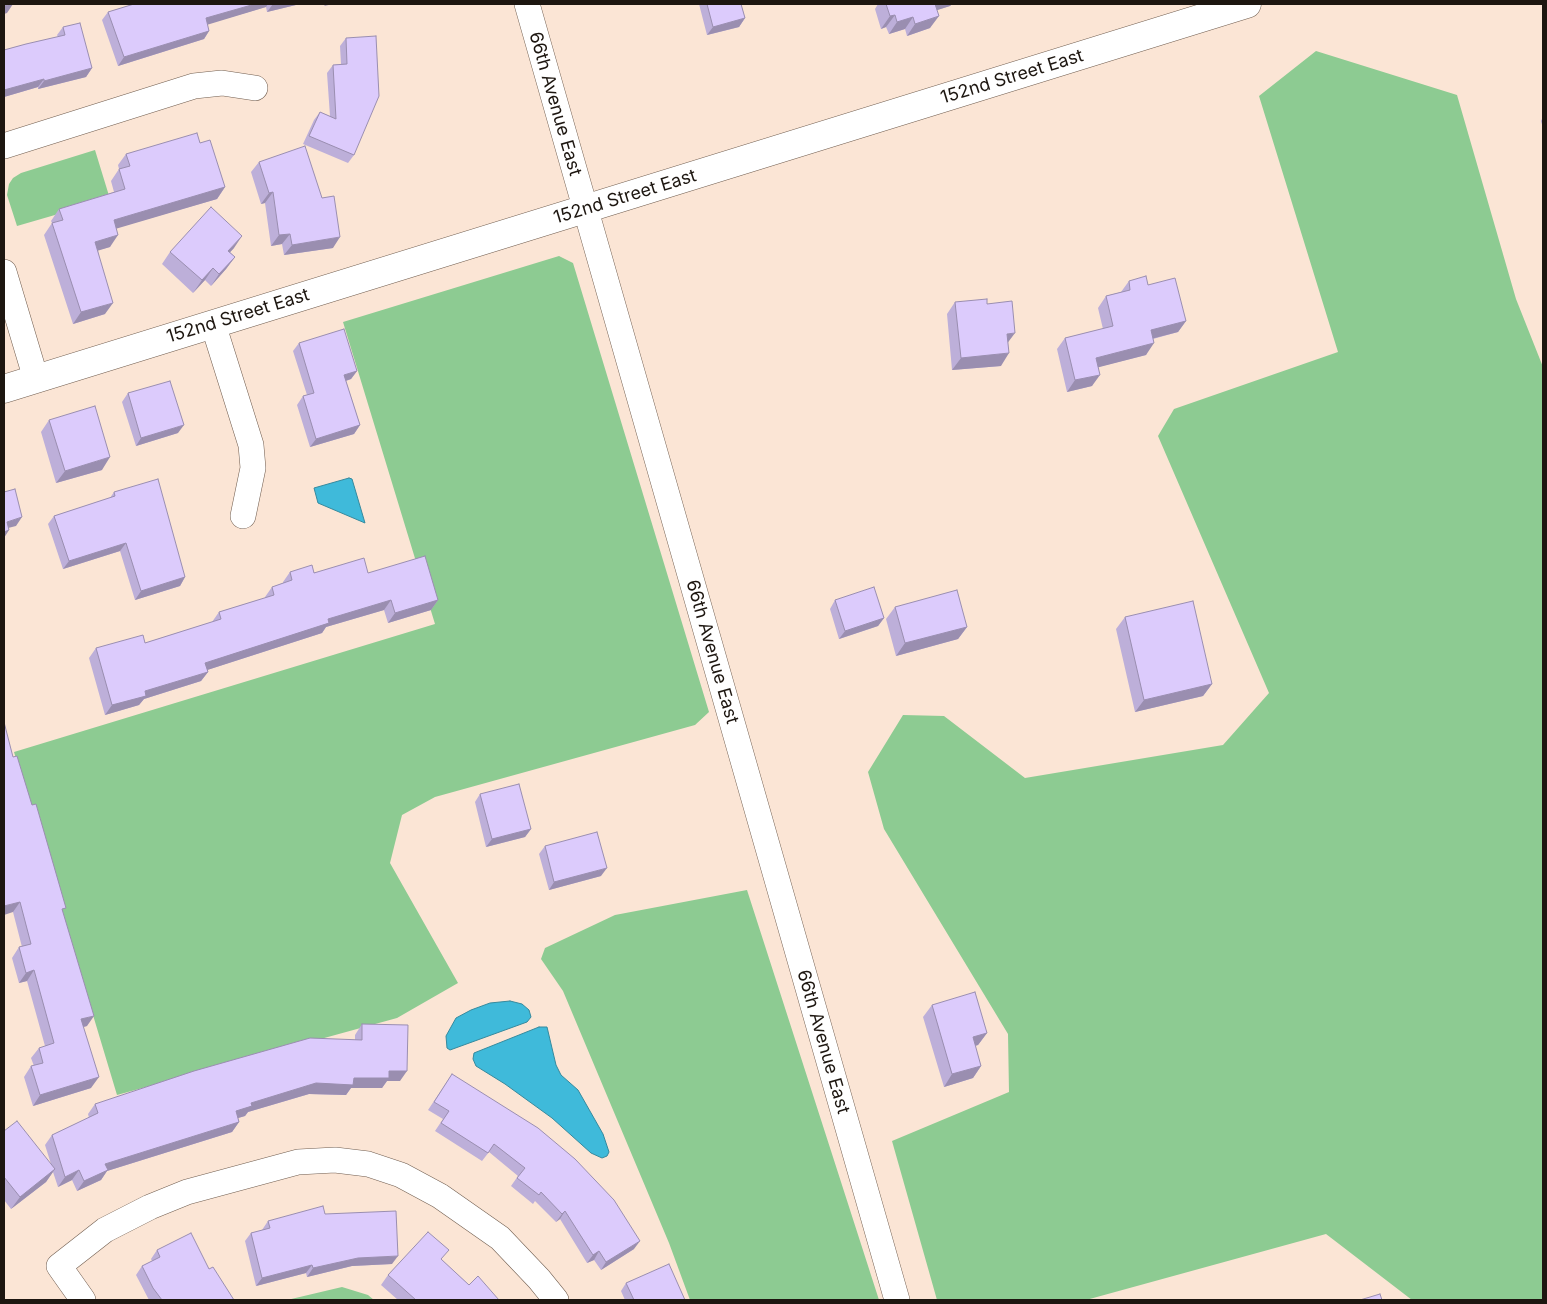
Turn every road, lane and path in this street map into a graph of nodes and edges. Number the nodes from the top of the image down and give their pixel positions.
1 (526, 4) edge
2 (1246, 4) edge
3 (254, 88) dead end
4 (4, 146) edge
5 (585, 209) junction
6 (4, 272) edge
7 (213, 324) junction
8 (36, 379) junction
9 (4, 389) edge
10 (243, 516) dead end
11 (83, 1300) edge
12 (556, 1300) edge
13 (897, 1300) edge

1 - 5 street, 66th Avenue East
2 - 5 street, 152nd Street East
3 - 4 street
5 - 7 street, 152nd Street East
5 - 13 street, 66th Avenue East
6 - 8 street
7 - 8 street, 152nd Street East
7 - 10 street
8 - 9 street, 152nd Street East
11 - 12 street

